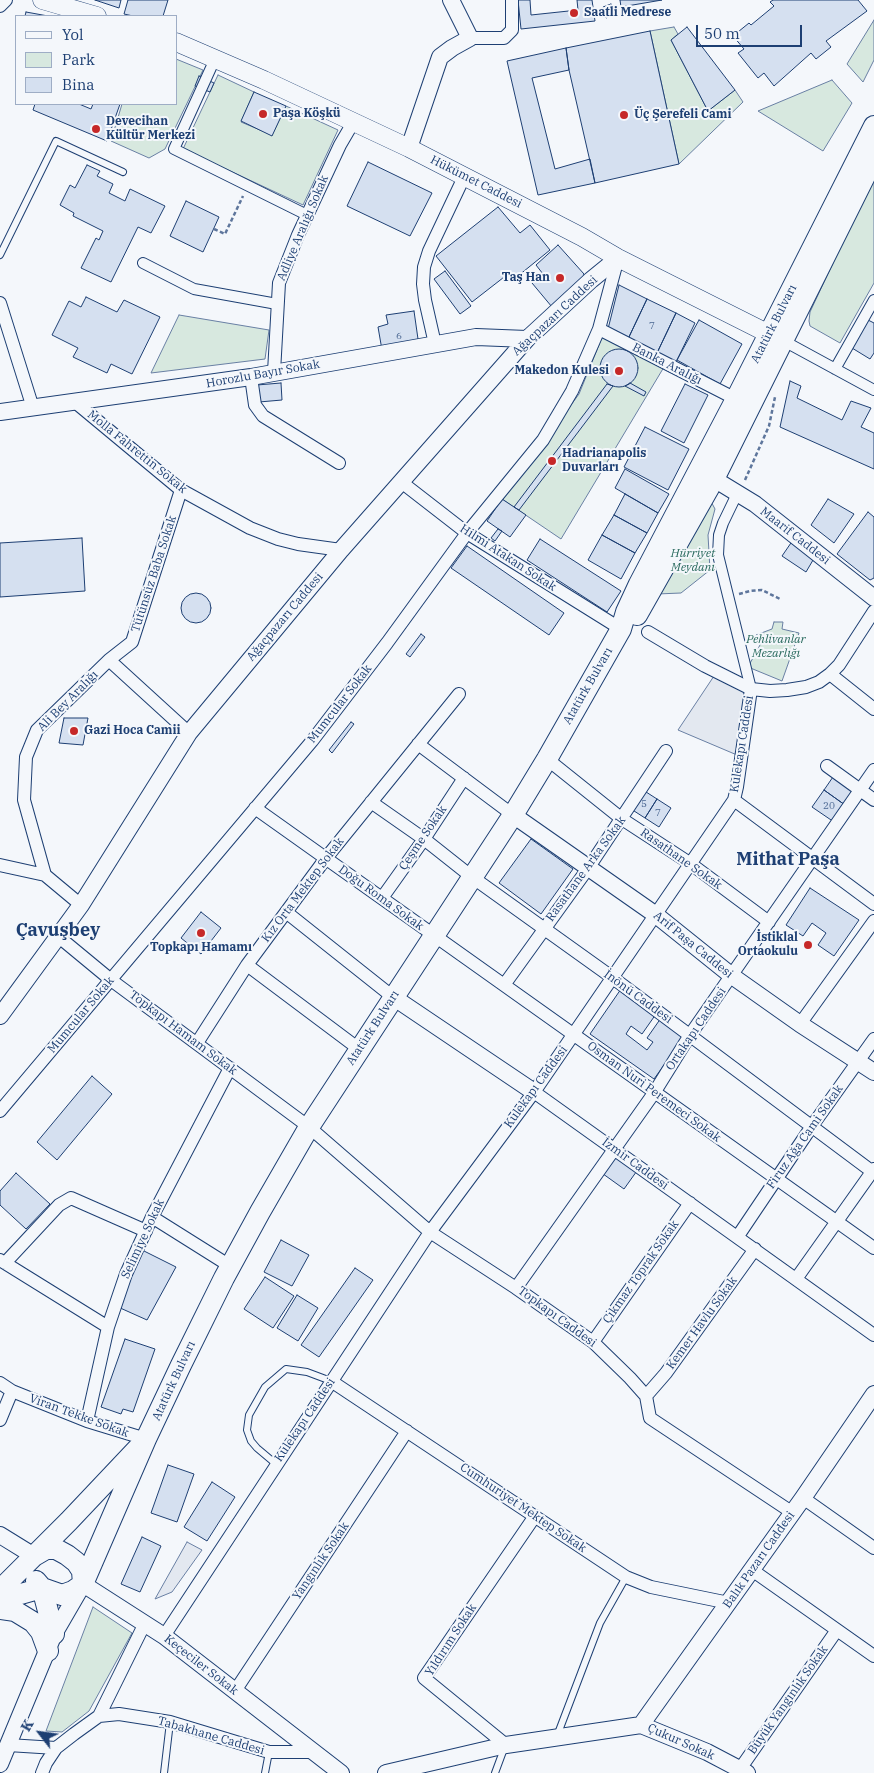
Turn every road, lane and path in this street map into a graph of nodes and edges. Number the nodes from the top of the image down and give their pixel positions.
1 (6, 0) edge
2 (42, 0) edge
3 (451, 0) edge
4 (512, 0) edge
5 (0, 6) edge
6 (94, 15) edge
7 (470, 38) junction
8 (178, 43) edge
9 (215, 59) junction
10 (354, 121) junction
11 (874, 126) edge
12 (409, 148) junction
13 (874, 158) edge
14 (124, 172) dead end
15 (464, 176) junction
16 (248, 186) junction
17 (307, 215) junction
18 (214, 229) dead end
19 (0, 256) edge
20 (618, 258) junction
21 (143, 263) dead end
22 (874, 300) edge
23 (0, 303) edge
24 (276, 304) junction
25 (599, 329) junction
26 (775, 337) junction
27 (527, 339) junction
28 (435, 344) junction
29 (835, 369) junction
30 (274, 372) junction
31 (251, 377) junction
32 (776, 390) dead end
33 (874, 390) edge
34 (736, 399) junction
35 (75, 402) junction
36 (33, 408) junction
37 (0, 412) edge
38 (339, 463) dead end
39 (706, 475) junction
40 (400, 481) junction
41 (181, 490) junction
42 (737, 494) junction
43 (467, 533) junction
44 (341, 550) junction
45 (728, 597) junction
46 (874, 598) edge
47 (780, 599) dead end
48 (874, 612) edge
49 (621, 629) junction
50 (648, 632) dead end
51 (109, 660) junction
52 (830, 674) junction
53 (750, 689) junction
54 (459, 694) dead end
55 (874, 709) edge
56 (189, 733) junction
57 (418, 744) junction
58 (666, 751) dead end
59 (547, 759) junction
60 (826, 766) dead end
61 (874, 770) edge
62 (464, 778) junction
63 (860, 790) junction
64 (734, 800) junction
65 (874, 800) edge
66 (371, 802) junction
67 (255, 808) junction
68 (513, 815) junction
69 (622, 819) junction
70 (424, 839) junction
71 (326, 858) junction
72 (814, 859) junction
73 (691, 864) junction
74 (0, 865) edge
75 (589, 867) junction
76 (45, 875) junction
77 (472, 877) junction
78 (382, 898) junction
79 (874, 904) edge
80 (80, 905) junction
81 (286, 912) junction
82 (656, 915) junction
83 (874, 921) edge
84 (769, 922) junction
85 (543, 928) junction
86 (434, 935) junction
87 (59, 937) junction
88 (247, 965) junction
89 (732, 976) junction
90 (612, 978) junction
91 (111, 980) junction
92 (504, 985) junction
93 (393, 997) junction
94 (0, 1016) edge
95 (800, 1024) junction
96 (574, 1035) junction
97 (690, 1035) junction
98 (874, 1039) edge
99 (197, 1043) junction
100 (359, 1049) junction
101 (858, 1061) junction
102 (230, 1068) junction
103 (874, 1072) edge
104 (534, 1092) junction
105 (654, 1093) junction
106 (0, 1111) edge
107 (812, 1126) junction
108 (309, 1127) junction
109 (613, 1148) junction
110 (873, 1171) edge
111 (776, 1179) junction
112 (690, 1203) junction
113 (152, 1217) junction
114 (838, 1222) junction
115 (146, 1231) junction
116 (430, 1232) junction
117 (738, 1236) junction
118 (874, 1248) edge
119 (755, 1249) junction
120 (3, 1262) edge
121 (230, 1266) junction
122 (796, 1279) junction
123 (516, 1288) junction
124 (108, 1327) junction
125 (874, 1335) edge
126 (593, 1342) junction
127 (331, 1381) junction
128 (0, 1383) edge
129 (12, 1391) junction
130 (874, 1394) edge
131 (646, 1396) junction
132 (0, 1420) edge
133 (87, 1421) junction
134 (407, 1432) junction
135 (146, 1439) junction
136 (276, 1464) junction
137 (803, 1498) junction
138 (793, 1513) junction
139 (534, 1516) junction
140 (0, 1535) edge
141 (874, 1548) edge
142 (34, 1556) junction
143 (752, 1570) junction
144 (626, 1577) junction
145 (83, 1584) junction
146 (42, 1588) junction
147 (0, 1590) edge
148 (0, 1600) edge
149 (729, 1602) junction
150 (0, 1608) edge
151 (145, 1623) junction
152 (837, 1630) junction
153 (164, 1636) junction
154 (51, 1643) junction
155 (874, 1656) edge
156 (235, 1691) junction
157 (99, 1716) junction
158 (170, 1722) junction
159 (641, 1725) junction
160 (557, 1738) junction
161 (8, 1744) junction
162 (506, 1745) junction
163 (56, 1748) junction
164 (269, 1752) junction
165 (314, 1752) junction
166 (0, 1764) edge
167 (743, 1771) edge
168 (42, 1773) edge
169 (164, 1773) edge
170 (265, 1773) edge
171 (341, 1773) edge
172 (386, 1773) edge
173 (495, 1773) edge

1 - 5 street
2 - 6 main road
3 - 7 street
4 - 7 street
7 - 12 street
8 - 9 main road, Hükümet Caddesi
9 - 10 main road, Hükümet Caddesi
9 - 16 street
10 - 12 main road, Hükümet Caddesi
10 - 17 street, Adliye Aralığı Sokak
11 - 26 main road, Atatürk Bulvarı
12 - 15 main road, Hükümet Caddesi
13 - 26 main road, Atatürk Bulvarı
14 - 19 lane
15 - 20 main road, Hükümet Caddesi
15 - 28 street
16 - 17 street
16 - 18 path
17 - 24 street, Adliye Aralığı Sokak
20 - 25 street, Mumcular Sokak
20 - 26 main road, Hükümet Caddesi
20 - 27 street, Ağaçpazarı Caddesi
21 - 24 street
22 - 29 street
23 - 36 street
24 - 30 street, Adliye Aralığı Sokak
25 - 34 street, Banka Aralığı
25 - 43 street, Mumcular Sokak
26 - 29 street
26 - 34 main road, Atatürk Bulvarı
26 - 39 main road, Atatürk Bulvarı
27 - 28 street, Horozlu Bayır Sokak
27 - 40 street, Ağaçpazarı Caddesi
28 - 30 street, Horozlu Bayır Sokak
29 - 33 street
30 - 31 street, Horozlu Bayır Sokak
31 - 35 street, Horozlu Bayır Sokak
31 - 38 street
32 - 42 path
34 - 39 main road, Atatürk Bulvarı
35 - 36 street, Horozlu Bayır Sokak
35 - 41 street, Molla Fahrettin Sokak
36 - 37 street, Horozlu Bayır Sokak
39 - 42 street, Maarif Caddesi
39 - 49 main road, Atatürk Bulvarı
40 - 43 street, Hilmi Atakan Sokak
40 - 44 street, Ağaçpazarı Caddesi
41 - 44 street, Molla Fahrettin Sokak
41 - 51 street, Tütünsüz Baba Sokak
42 - 45 street, Kulekapı Caddesi
42 - 46 street, Maarif Caddesi
43 - 49 street, Hilmi Atakan Sokak
43 - 67 street, Mumcular Sokak
44 - 56 street, Ağaçpazarı Caddesi
45 - 47 path
45 - 53 street, Kulekapı Caddesi
48 - 52 street
49 - 59 main road, Atatürk Bulvarı
50 - 53 street
51 - 56 street
51 - 76 street, Ali Bey Aralığı
52 - 53 street
52 - 55 street
53 - 64 street, Kulekapı Caddesi
54 - 57 street, Kız Orta Mektep Sokak
56 - 80 street, Ağaçpazarı Caddesi
57 - 62 street
57 - 66 street, Kız Orta Mektep Sokak
58 - 69 street, Rasathane Arka Sokak
59 - 68 main road, Atatürk Bulvarı
59 - 69 street, Rasathane Sokak
60 - 63 street
61 - 63 street, Ortakapı Caddesi
62 - 68 street
62 - 70 street, Çeşme Sokak
63 - 65 street
63 - 72 street, Ortakapı Caddesi
64 - 72 street
64 - 73 street, Kulekapı Caddesi
66 - 70 street, İnönü Caddesi
66 - 71 street, Kız Orta Mektep Sokak
67 - 71 street, Doğu Roma Sokak
67 - 91 street, Mumcular Sokak
68 - 75 street, Arif Paşa Caddesi
68 - 77 main road, Atatürk Bulvarı
69 - 73 street, Rasathane Sokak
69 - 75 street, Rasathane Arka Sokak
70 - 77 street, İnönü Caddesi
70 - 78 street, Çeşme Sokak
71 - 78 street, Doğu Roma Sokak
71 - 81 street, Kız Orta Mektep Sokak
72 - 79 street
72 - 84 street, Ortakapı Caddesi
73 - 82 street, Kulekapı Caddesi
73 - 84 street, Rasathane Sokak
74 - 76 street
75 - 82 street, Arif Paşa Caddesi
75 - 85 street, Rasathane Arka Sokak
76 - 80 street
77 - 85 street, İnönü Caddesi
77 - 86 main road, Atatürk Bulvarı
78 - 86 street, Doğu Roma Sokak
80 - 87 street, Ağaçpazarı Caddesi
81 - 88 street, Kız Orta Mektep Sokak
81 - 93 street
82 - 89 street, Arif Paşa Caddesi
82 - 90 street, Kulekapı Caddesi
83 - 95 street
84 - 89 street, Ortakapı Caddesi
85 - 90 street, İnönü Caddesi
85 - 92 street, Rasathane Arka Sokak
86 - 92 street, Osman Nuri Peremeci Sokak
86 - 93 main road, Atatürk Bulvarı
87 - 91 street, Topkapı Hamam Sokak
87 - 94 street, Ağaçpazarı Caddesi
88 - 99 street, Kız Orta Mektep Sokak
88 - 100 street
89 - 95 street, Arif Paşa Caddesi
89 - 97 street, Ortakapı Caddesi
90 - 96 street, Kulekapı Caddesi
90 - 97 street, İnönü Caddesi
91 - 99 street, Topkapı Hamam Sokak
91 - 106 street, Mumcular Sokak
92 - 96 street, Osman Nuri Peremeci Sokak
93 - 100 main road, Atatürk Bulvarı
93 - 104 street, İzmir Caddesi
95 - 101 street, Arif Paşa Caddesi
96 - 104 street, Kulekapı Caddesi
96 - 105 street, Osman Nuri Peremeci Sokak
97 - 105 street, Ortakapı Caddesi
97 - 107 street, İnönü Caddesi
98 - 101 street, Firuz Ağa Cami Sokak
99 - 102 street, Topkapı Hamam Sokak
100 - 108 main road, Atatürk Bulvarı
101 - 103 street, Arif Paşa Caddesi
101 - 107 street, Firuz Ağa Cami Sokak
102 - 108 street, Topkapı Hamam Sokak
102 - 113 street, Selimiye Sokak
104 - 109 street, İzmir Caddesi
104 - 116 street, Kulekapı Caddesi
105 - 109 street, Ortakapı Caddesi
105 - 111 street, Osman Nuri Peremeci Sokak
107 - 110 street, İnönü Caddesi
107 - 111 street, Firuz Ağa Cami Sokak
108 - 116 street, Topkapı Caddesi
108 - 121 main road, Atatürk Bulvarı
109 - 112 street, İzmir Caddesi
109 - 123 street, Ortakapı Caddesi
110 - 114 street
111 - 114 street, Osman Nuri Peremeci Sokak
111 - 117 street, Firuz Ağa Cami Sokak
112 - 117 street, İzmir Caddesi
112 - 126 street, Çıkmaz Toprak Sokak
113 - 115 street, Selimiye Sokak
113 - 121 street
114 - 118 street, Osman Nuri Peremeci Sokak
114 - 122 street
115 - 120 street
115 - 124 street, Selimiye Sokak
116 - 123 street, Topkapı Caddesi
116 - 127 street, Kulekapı Caddesi
117 - 119 street, İzmir Caddesi
119 - 122 street, İzmir Caddesi
119 - 131 street, Kemer Havlu Sokak
120 - 124 street
121 - 135 main road, Atatürk Bulvarı
122 - 125 street, İzmir Caddesi
123 - 126 street, Topkapı Caddesi
124 - 133 street, Selimiye Sokak
126 - 131 street, Topkapı Caddesi
127 - 134 street, Cumhuriyet Mektep Sokak
127 - 136 street, Kulekapı Caddesi
127 - 136 lane
128 - 129 street, Viran Tekke Sokak
129 - 132 street
129 - 133 street, Viran Tekke Sokak
130 - 137 street, Balık Pazarı Caddesi
131 - 138 street, Topkapı Caddesi
133 - 135 street, Viran Tekke Sokak
134 - 139 street, Cumhuriyet Mektep Sokak
134 - 156 street, Yangınlık Sokak
135 - 142 main road, Atatürk Bulvarı
135 - 145 main road, Atatürk Bulvarı
136 - 153 street, Kulekapı Caddesi
137 - 138 street, Balık Pazarı Caddesi
137 - 141 street
138 - 143 street, Balık Pazarı Caddesi
139 - 144 street, Cumhuriyet Mektep Sokak
139 - 162 street, Yıldırım Sokak
140 - 142 street
142 - 145 main road
142 - 146 main road
142 - 147 main road, Atatürk Bulvarı
143 - 149 street, Balık Pazarı Caddesi
143 - 152 street
144 - 149 street, Cumhuriyet Mektep Sokak
144 - 160 lane
145 - 146 main road
145 - 151 street, Keçeciler Sokak
145 - 154 street
146 - 148 main road
146 - 154 main road
149 - 159 street, Balık Pazarı Caddesi
150 - 154 main road
151 - 153 street, Keçeciler Sokak
151 - 157 street
152 - 155 street
152 - 167 street, Büyük Yangınlık Sokak
153 - 156 street, Keçeciler Sokak
154 - 161 street
156 - 165 street, Keçeciler Sokak
157 - 158 street, Tabakhane Caddesi
157 - 163 street
158 - 164 street, Tabakhane Caddesi
158 - 169 lane
159 - 160 street
159 - 167 street, Çukur Sokak
160 - 162 street
161 - 163 street
161 - 166 street
162 - 172 street
162 - 173 lane
163 - 168 street
164 - 165 street, Tabakhane Caddesi
164 - 170 lane
165 - 171 street

